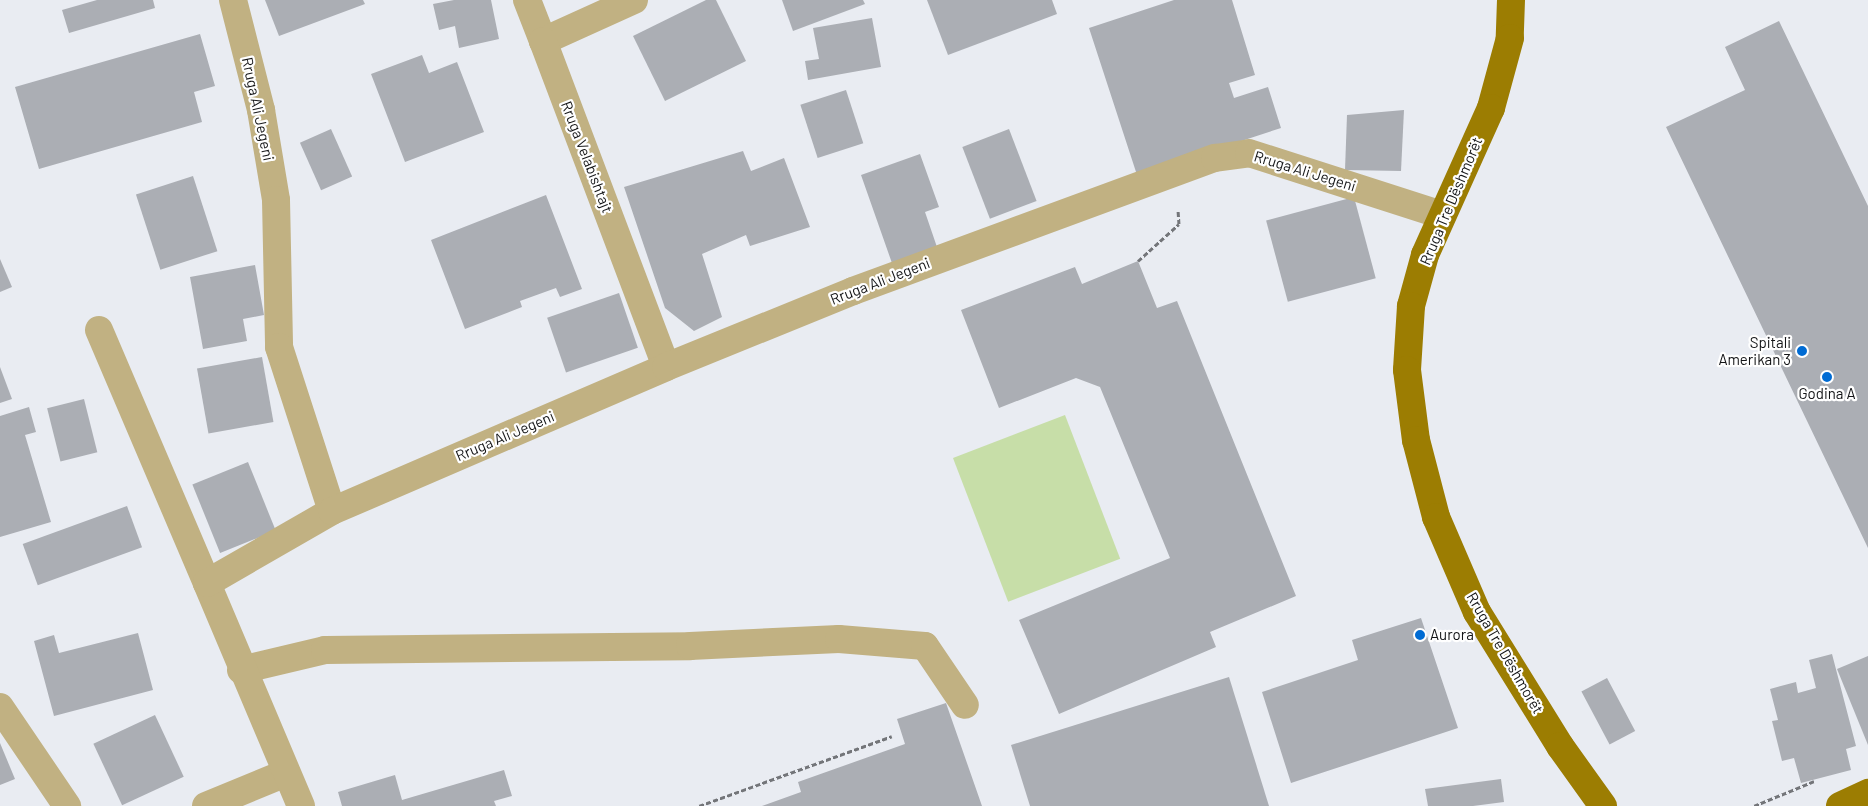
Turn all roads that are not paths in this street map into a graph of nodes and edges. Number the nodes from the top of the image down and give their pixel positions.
1 (233, 0) edge
2 (527, 0) edge
3 (634, 0) edge
4 (1514, 1) edge
5 (543, 41) junction
6 (1442, 215) junction
7 (99, 330) dead end
8 (666, 366) junction
9 (332, 511) junction
10 (207, 583) junction
11 (241, 670) junction
12 (965, 705) dead end
13 (0, 707) edge
14 (286, 773) junction
15 (1868, 793) edge
16 (67, 806) edge
17 (206, 806) edge
18 (301, 806) edge
19 (1603, 806) edge
20 (1840, 806) edge

1 - 9 street, Rruga Ali Jegeni
2 - 5 street, Rruga Velabishtajt
3 - 5 street
4 - 6 main road, Rruga Tre Dëshmorët
5 - 8 street, Rruga Velabishtajt
6 - 8 street, Rruga Ali Jegeni
6 - 19 main road, Rruga Tre Dëshmorët
7 - 10 street
8 - 9 street, Rruga Ali Jegeni
9 - 10 street, Rruga Ali Jegeni
10 - 11 street
11 - 12 street
11 - 14 street
13 - 16 street
14 - 17 street
14 - 18 street
15 - 20 main road

